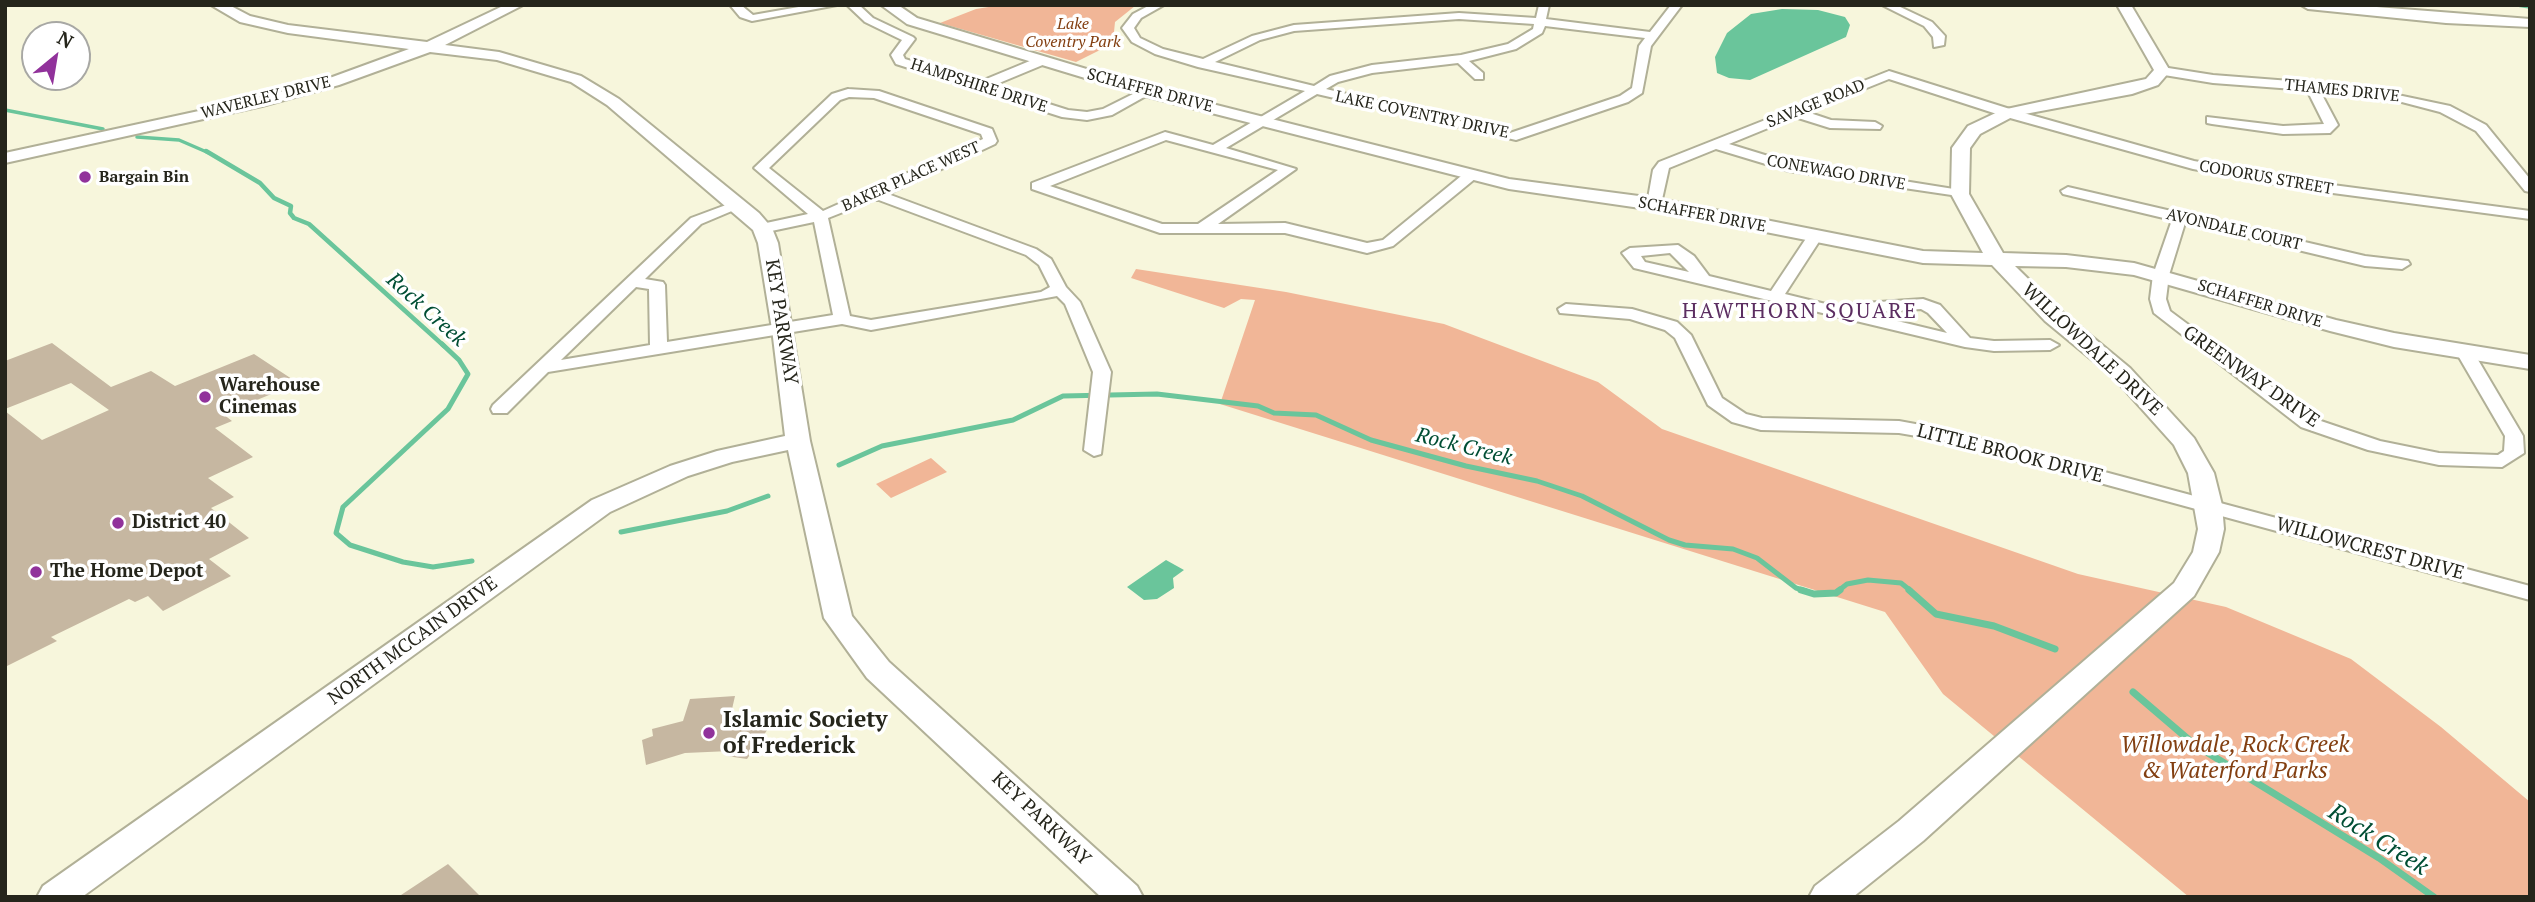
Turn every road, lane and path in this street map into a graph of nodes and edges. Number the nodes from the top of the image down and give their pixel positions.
1 (218, 5) edge
2 (516, 5) edge
3 (735, 5) edge
4 (832, 5) edge
5 (852, 5) edge
6 (888, 5) edge
7 (1159, 5) edge
8 (1544, 5) edge
9 (1677, 5) edge
10 (1887, 5) edge
11 (2124, 5) edge
12 (2308, 5) edge
13 (913, 21) junction
14 (1542, 22) junction
15 (2530, 23) edge
16 (887, 28) junction
17 (1653, 36) junction
18 (1938, 45) dead end
19 (431, 46) junction
20 (1461, 59) junction
21 (1041, 61) junction
22 (1202, 64) junction
23 (2162, 71) junction
24 (1479, 76) dead end
25 (981, 86) junction
26 (2312, 87) junction
27 (1312, 90) junction
28 (1147, 92) junction
29 (1796, 113) junction
30 (2008, 113) junction
31 (2212, 120) dead end
32 (1262, 122) junction
33 (1875, 126) dead end
34 (1715, 144) junction
35 (1215, 149) junction
36 (5, 158) edge
37 (1471, 175) junction
38 (2530, 188) edge
39 (2068, 191) dead end
40 (876, 194) junction
41 (1960, 194) junction
42 (1654, 204) junction
43 (739, 205) junction
44 (2530, 215) edge
45 (820, 216) junction
46 (2180, 217) junction
47 (762, 229) junction
48 (1201, 229) junction
49 (1814, 237) junction
50 (1996, 258) junction
51 (2402, 264) dead end
52 (2161, 275) junction
53 (1703, 280) dead end
54 (635, 282) junction
55 (1059, 289) junction
56 (1775, 297) junction
57 (1566, 309) dead end
58 (1832, 310) junction
59 (842, 319) junction
60 (783, 329) junction
61 (1965, 342) junction
62 (2050, 345) dead end
63 (659, 349) junction
64 (2465, 352) junction
65 (2530, 362) edge
66 (543, 368) junction
67 (500, 409) dead end
68 (798, 441) junction
69 (1094, 450) dead end
70 (2209, 505) junction
71 (2530, 593) edge
72 (55, 897) edge
73 (1125, 897) edge
74 (1827, 897) edge

1 - 19 street, KEY PARKWAY
2 - 19 street, WAVERLEY DRIVE
3 - 4 street
5 - 16 street
6 - 13 street, SCHAFFER DRIVE
7 - 22 street
8 - 14 street
9 - 17 street, LAKE COVENTRY DRIVE
10 - 18 street
11 - 23 street
12 - 15 street
13 - 16 street
13 - 21 street, SCHAFFER DRIVE
14 - 17 street
14 - 20 street
14 - 22 street
16 - 25 street, HAMPSHIRE DRIVE
17 - 27 street, LAKE COVENTRY DRIVE
19 - 36 street, WAVERLEY DRIVE
19 - 43 street, KEY PARKWAY
20 - 24 street
20 - 27 street
21 - 25 street
21 - 28 street, SCHAFFER DRIVE
22 - 27 street
23 - 26 street, THAMES DRIVE
23 - 30 street
25 - 28 street, HAMPSHIRE DRIVE
26 - 31 street
26 - 38 street, THAMES DRIVE
27 - 32 street
28 - 32 street, SCHAFFER DRIVE
29 - 30 street, SAVAGE ROAD
29 - 33 street
29 - 34 street, SAVAGE ROAD
30 - 41 street
30 - 44 street, CODORUS STREET
32 - 35 street
32 - 37 street, SCHAFFER DRIVE
34 - 41 street, CONEWAGO DRIVE
34 - 42 street, SAVAGE ROAD
35 - 48 street
35 - 48 street
37 - 42 street, SCHAFFER DRIVE
37 - 48 street
39 - 46 street, AVONDALE COURT
40 - 45 street, BAKER PLACE WEST
40 - 45 street, BAKER PLACE WEST
40 - 55 street
41 - 50 street, WILLOWDALE DRIVE
42 - 49 street, SCHAFFER DRIVE
43 - 47 street, KEY PARKWAY
43 - 54 street
45 - 47 street, BAKER PLACE WEST
45 - 59 street
46 - 51 street, AVONDALE COURT
46 - 52 street
47 - 60 street, KEY PARKWAY
49 - 50 street, SCHAFFER DRIVE
49 - 56 street
50 - 52 street, SCHAFFER DRIVE
50 - 70 street, WILLOWDALE DRIVE
52 - 64 street, SCHAFFER DRIVE
52 - 64 street, GREENWAY DRIVE
53 - 56 street
54 - 63 street
54 - 66 street
55 - 59 street
55 - 69 street
56 - 58 street
57 - 70 street, LITTLE BROOK DRIVE
58 - 61 street
58 - 61 street
59 - 60 street
60 - 63 street
60 - 68 street, KEY PARKWAY
61 - 62 street
63 - 66 street
64 - 65 street, SCHAFFER DRIVE
66 - 67 street
68 - 72 street, NORTH MCCAIN DRIVE
68 - 73 street, KEY PARKWAY
70 - 71 street, WILLOWCREST DRIVE
70 - 74 street, WILLOWDALE DRIVE

